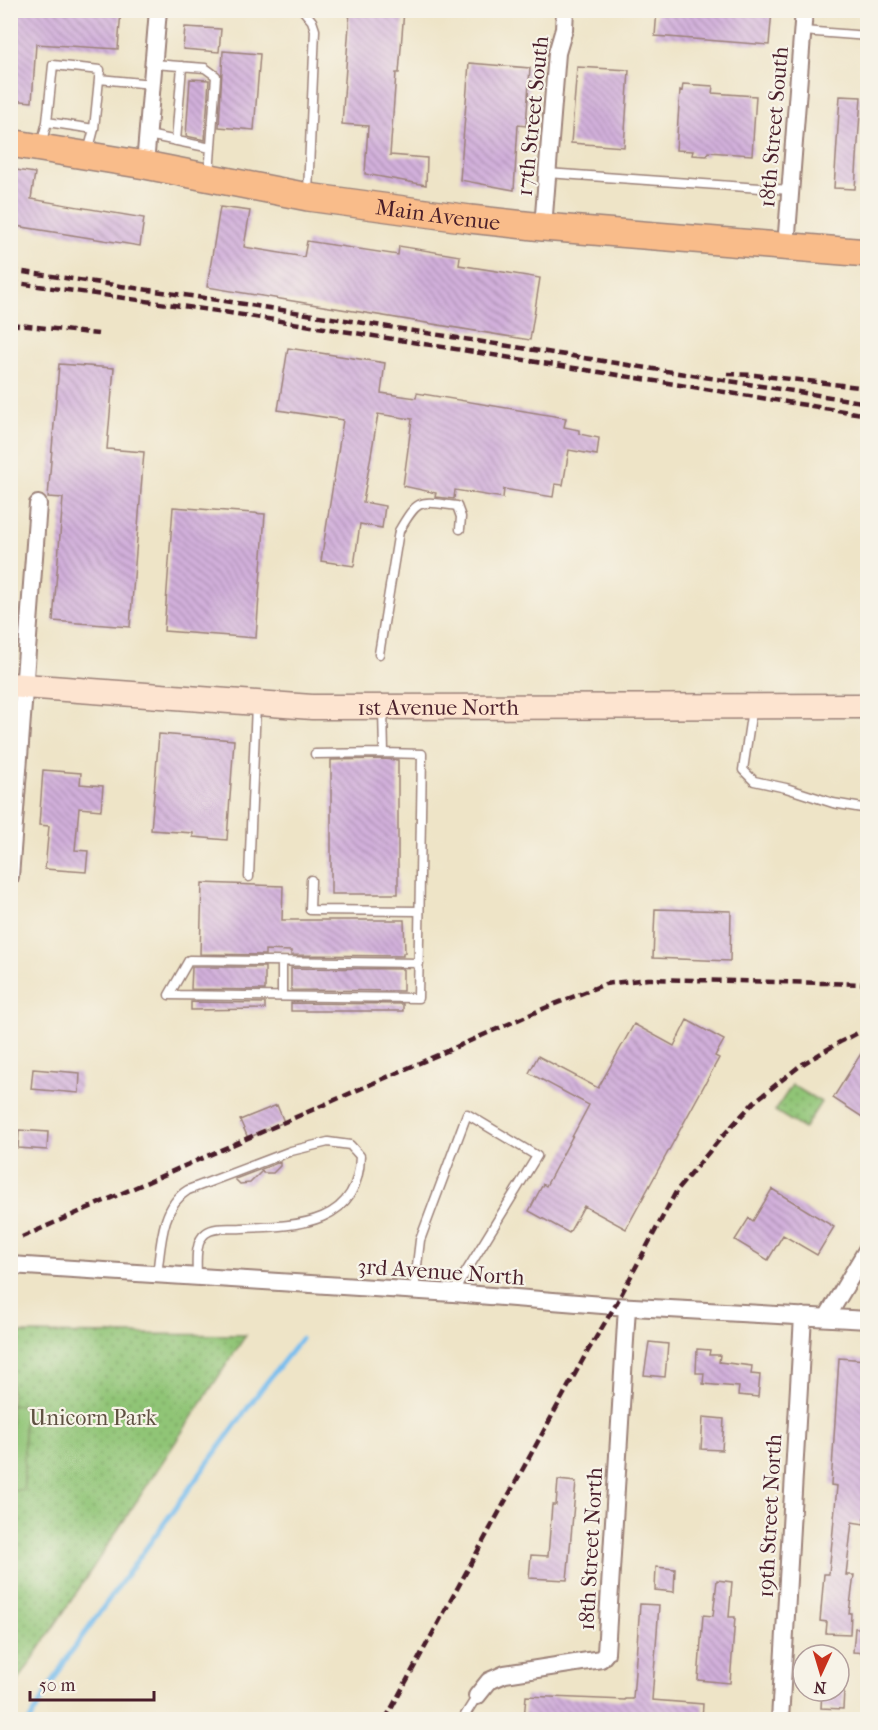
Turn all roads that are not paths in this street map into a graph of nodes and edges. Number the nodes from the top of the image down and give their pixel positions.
1 (158, 10) edge
2 (303, 10) edge
3 (565, 10) edge
4 (804, 10) edge
5 (803, 31) junction
6 (867, 36) edge
7 (154, 64) junction
8 (182, 66) junction
9 (99, 79) junction
10 (152, 84) junction
11 (47, 122) junction
12 (94, 129) junction
13 (148, 135) junction
14 (176, 141) junction
15 (10, 142) edge
16 (40, 147) junction
17 (211, 148) junction
18 (87, 155) junction
19 (146, 165) junction
20 (547, 173) junction
21 (209, 177) junction
22 (790, 190) junction
23 (308, 197) junction
24 (543, 227) junction
25 (786, 247) junction
26 (867, 253) edge
27 (38, 504) dead end
28 (460, 529) dead end
29 (379, 654) dead end
30 (18, 686) edge
31 (256, 704) junction
32 (383, 706) junction
33 (752, 706) junction
34 (867, 706) edge
35 (384, 753) junction
36 (315, 754) dead end
37 (867, 809) edge
38 (10, 877) edge
39 (249, 877) dead end
40 (310, 880) dead end
41 (419, 911) junction
42 (282, 962) junction
43 (419, 963) junction
44 (282, 996) junction
45 (867, 1248) edge
46 (10, 1265) edge
47 (157, 1275) junction
48 (197, 1277) junction
49 (414, 1291) junction
50 (453, 1293) junction
51 (627, 1307) junction
52 (803, 1316) junction
53 (827, 1317) junction
54 (867, 1320) edge
55 (477, 1696) joint
56 (462, 1719) edge
57 (780, 1719) edge

1 - 7 street
2 - 23 lane
3 - 20 street, 17th Street South
4 - 5 street, 18th Street South
5 - 6 lane
5 - 22 street, 18th Street South
7 - 8 lane
7 - 10 street
8 - 14 lane
8 - 17 lane
9 - 10 lane
9 - 11 lane
9 - 12 lane
10 - 13 street
11 - 12 lane
11 - 16 lane
12 - 18 lane
13 - 14 lane
13 - 19 street
14 - 17 lane
15 - 16 main road, Main Avenue
16 - 18 main road, Main Avenue
17 - 21 lane
18 - 19 main road, Main Avenue
19 - 21 main road, Main Avenue
20 - 22 lane
20 - 24 street, 17th Street South
21 - 23 main road, Main Avenue
22 - 25 street, 18th Street South
23 - 24 main road, Main Avenue
24 - 25 main road, Main Avenue
25 - 26 main road, Main Avenue
27 - 30 street
28 - 29 lane
30 - 31 street, 1st Avenue North
30 - 38 street
31 - 32 street, 1st Avenue North
31 - 39 lane
32 - 33 street, 1st Avenue North
32 - 35 lane
33 - 34 street, 1st Avenue North
33 - 37 lane
35 - 36 lane
35 - 41 lane
40 - 41 lane
41 - 43 lane
42 - 43 lane
42 - 44 lane
42 - 44 lane
43 - 44 lane
45 - 53 street
46 - 47 street, 3rd Avenue North
47 - 48 street, 3rd Avenue North
47 - 48 lane
48 - 49 street, 3rd Avenue North
49 - 50 street, 3rd Avenue North
49 - 50 lane
50 - 51 street, 3rd Avenue North
51 - 52 street, 3rd Avenue North
51 - 55 street, 18th Street North
52 - 53 street, 3rd Avenue North
52 - 57 street, 19th Street North
53 - 54 street, 3rd Avenue North
55 - 56 lane

